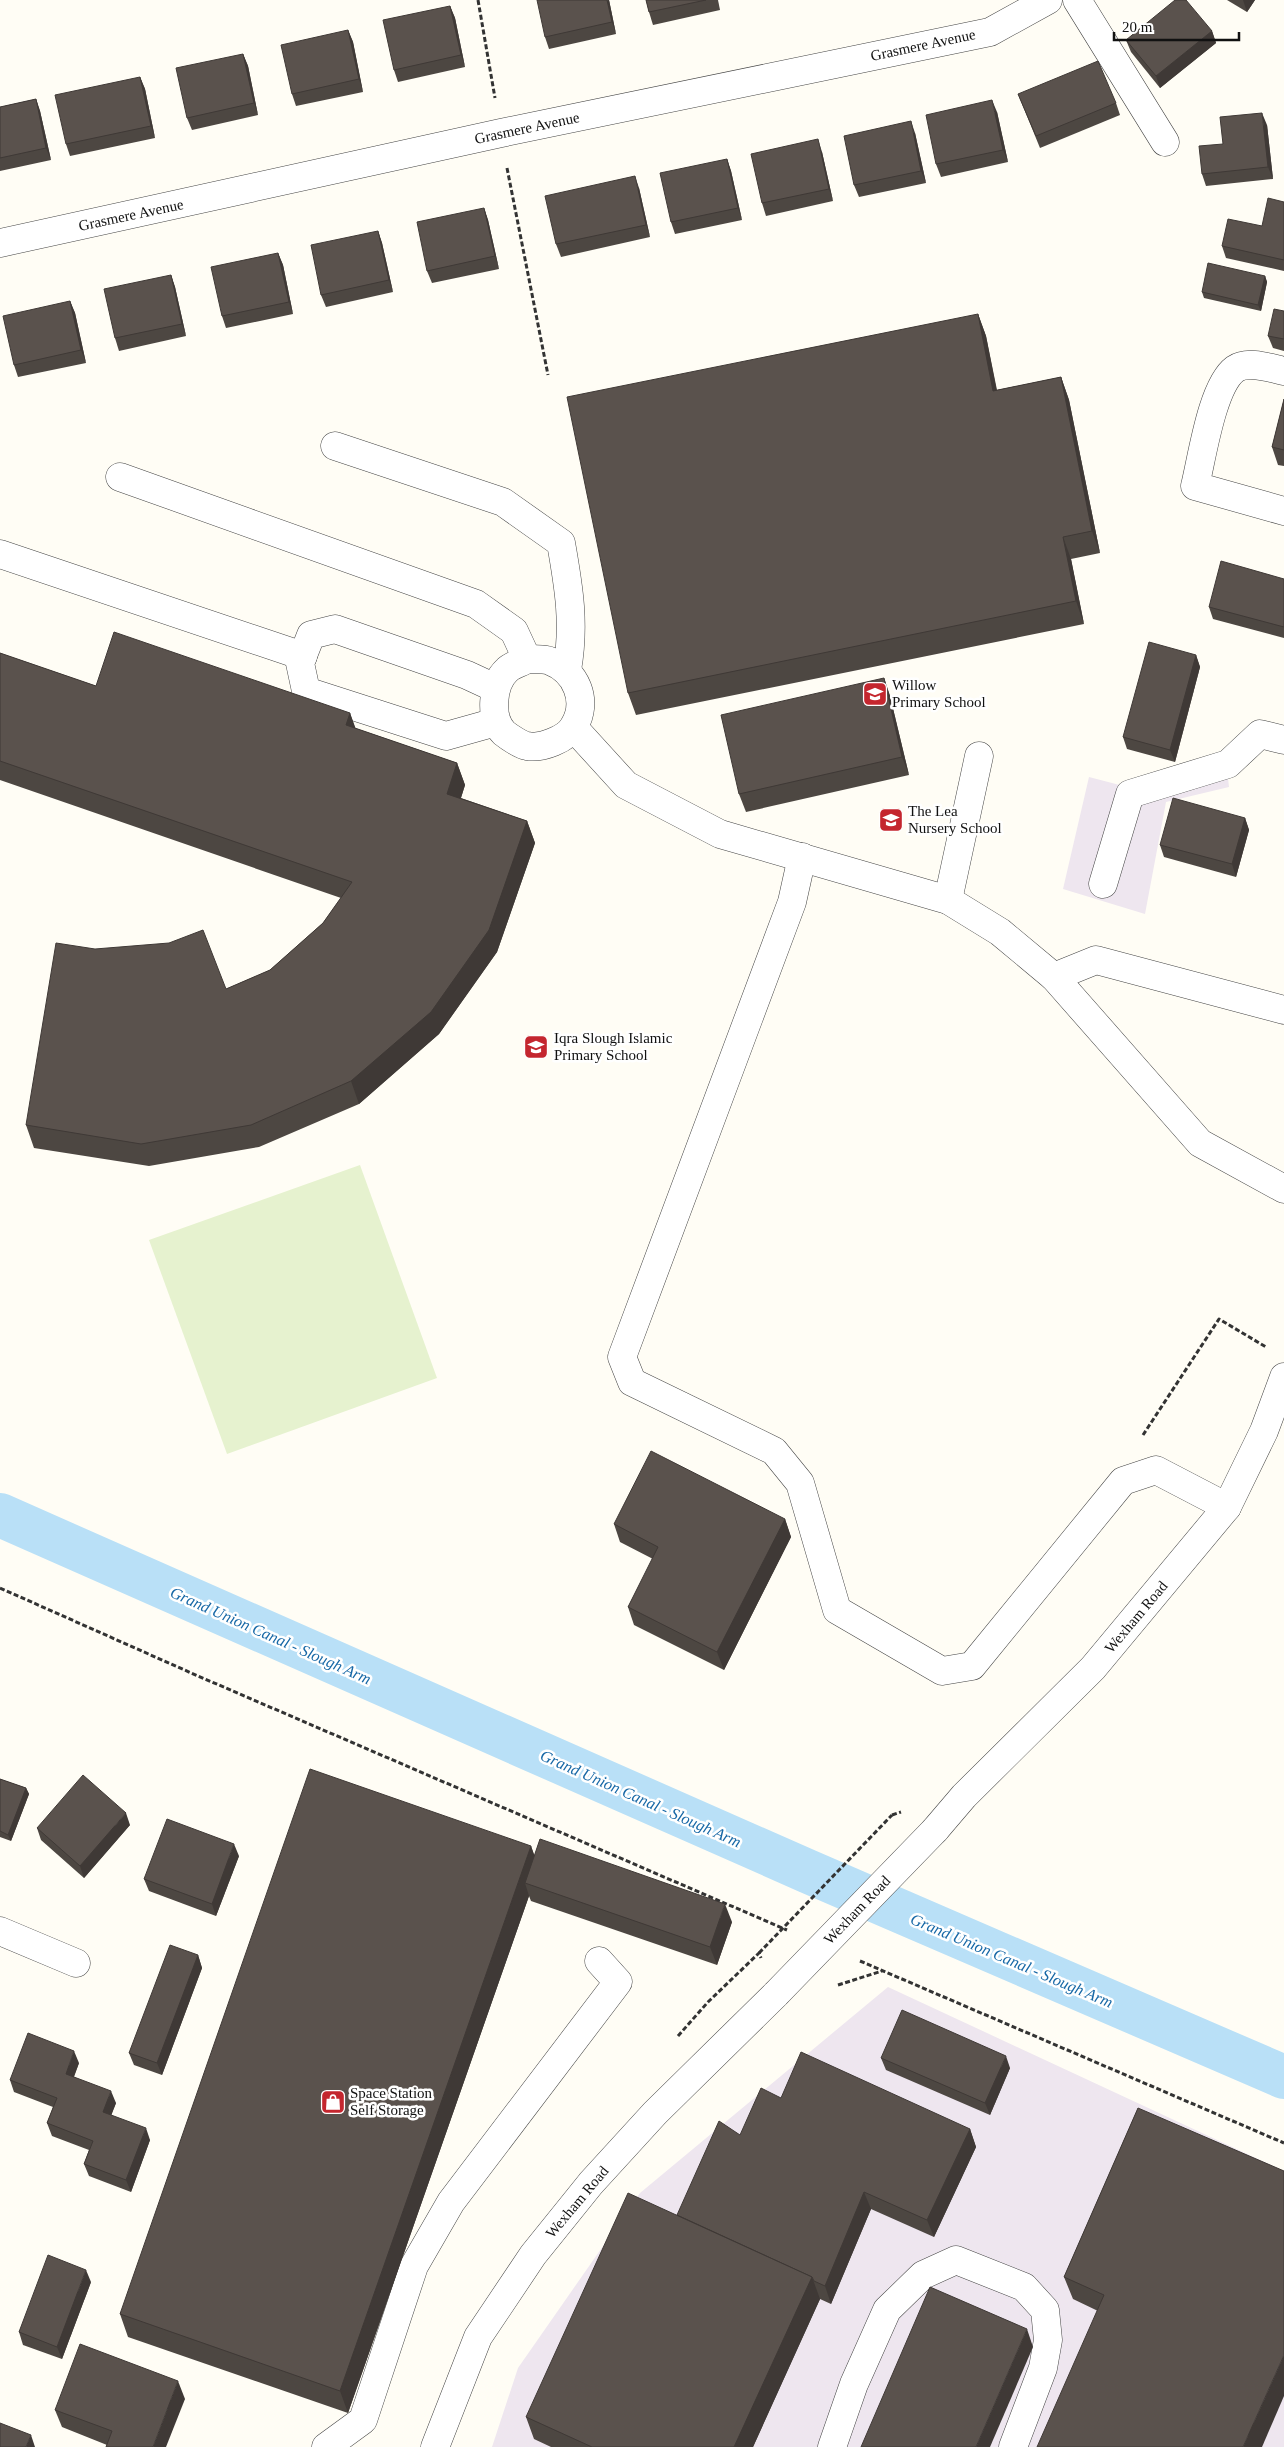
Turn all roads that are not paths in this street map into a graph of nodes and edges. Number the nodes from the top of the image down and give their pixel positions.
1 (1048, 0) edge
2 (1077, 0) edge
3 (1165, 142) dead end
4 (0, 243) edge
5 (1284, 371) edge
6 (334, 446) dead end
7 (120, 477) dead end
8 (1284, 511) edge
9 (0, 554) edge
10 (303, 656) junction
11 (527, 659) junction
12 (567, 670) junction
13 (495, 688) junction
14 (496, 722) junction
15 (574, 728) junction
16 (1272, 737) edge
17 (979, 756) dead end
18 (802, 857) junction
19 (1103, 884) dead end
20 (948, 900) junction
21 (1054, 977) junction
22 (1284, 1010) edge
23 (1284, 1189) edge
24 (1284, 1377) edge
25 (1227, 1507) junction
26 (0, 1931) edge
27 (599, 1961) dead end
28 (76, 1963) dead end
29 (326, 2447) edge
30 (436, 2447) edge
31 (832, 2447) edge
32 (1013, 2447) edge

1 - 4 street, Grasmere Avenue
2 - 3 street
5 - 8 street
6 - 12 street
7 - 11 street
9 - 10 street
10 - 13 street
10 - 14 street
11 - 12 street
11 - 13 street
12 - 15 street
13 - 14 street
14 - 15 street
15 - 18 street
16 - 19 street
17 - 20 street
18 - 20 street
18 - 25 street
20 - 21 street
21 - 22 street
21 - 23 street
24 - 25 street, Wexham Road
25 - 30 street, Wexham Road, bridge
26 - 28 street
27 - 29 street
31 - 32 street

